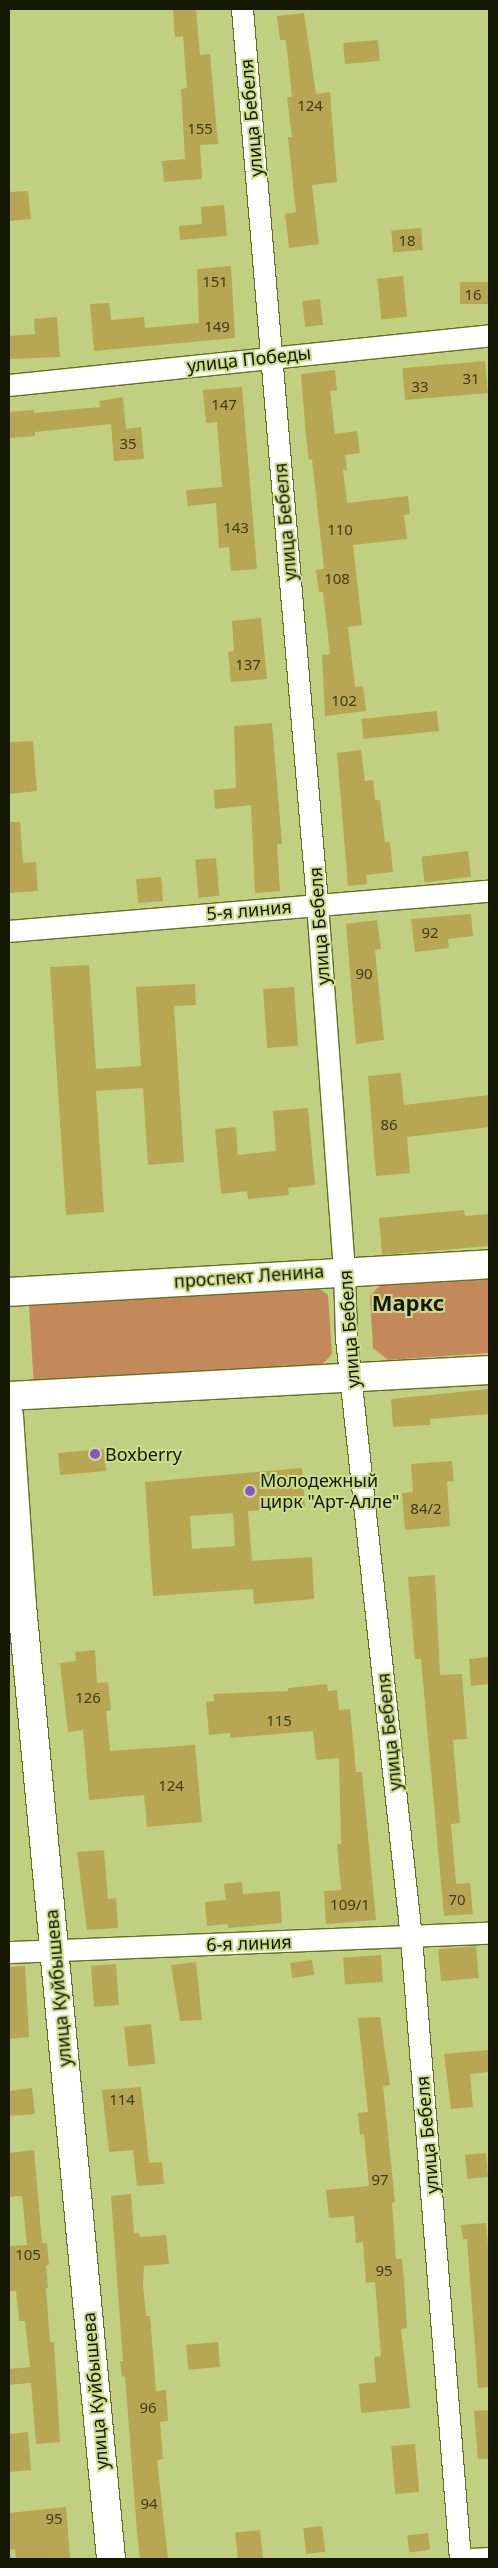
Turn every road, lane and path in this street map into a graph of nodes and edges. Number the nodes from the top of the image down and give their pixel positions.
1 (242, 9) edge
2 (489, 334) edge
3 (271, 356) junction
4 (9, 385) edge
5 (489, 891) edge
6 (317, 904) junction
7 (9, 932) edge
8 (489, 1264) edge
9 (344, 1270) junction
10 (9, 1292) edge
11 (489, 1370) edge
12 (351, 1378) junction
13 (9, 1396) edge
14 (9, 1416) edge
15 (489, 1933) edge
16 (411, 1937) junction
17 (55, 1950) junction
18 (9, 1952) edge
19 (489, 2558) edge
20 (111, 2559) edge
21 (460, 2559) edge
22 (472, 2559) edge

1 - 3 street, улица Бебеля
2 - 3 street, улица Победы
3 - 4 street, улица Победы
3 - 6 street, улица Бебеля
5 - 6 street, 5-я линия
6 - 7 street, 5-я линия
6 - 9 street, улица Бебеля
8 - 9 street, проспект Ленина
9 - 10 street, проспект Ленина
9 - 12 street, улица Бебеля
11 - 12 street
12 - 13 street
12 - 16 street, улица Бебеля
14 - 17 street, улица Куйбышева
15 - 16 street, 6-я линия
16 - 17 street, 6-я линия
16 - 21 street, улица Бебеля
17 - 18 street, 6-я линия
17 - 20 street, улица Куйбышева
19 - 22 street

